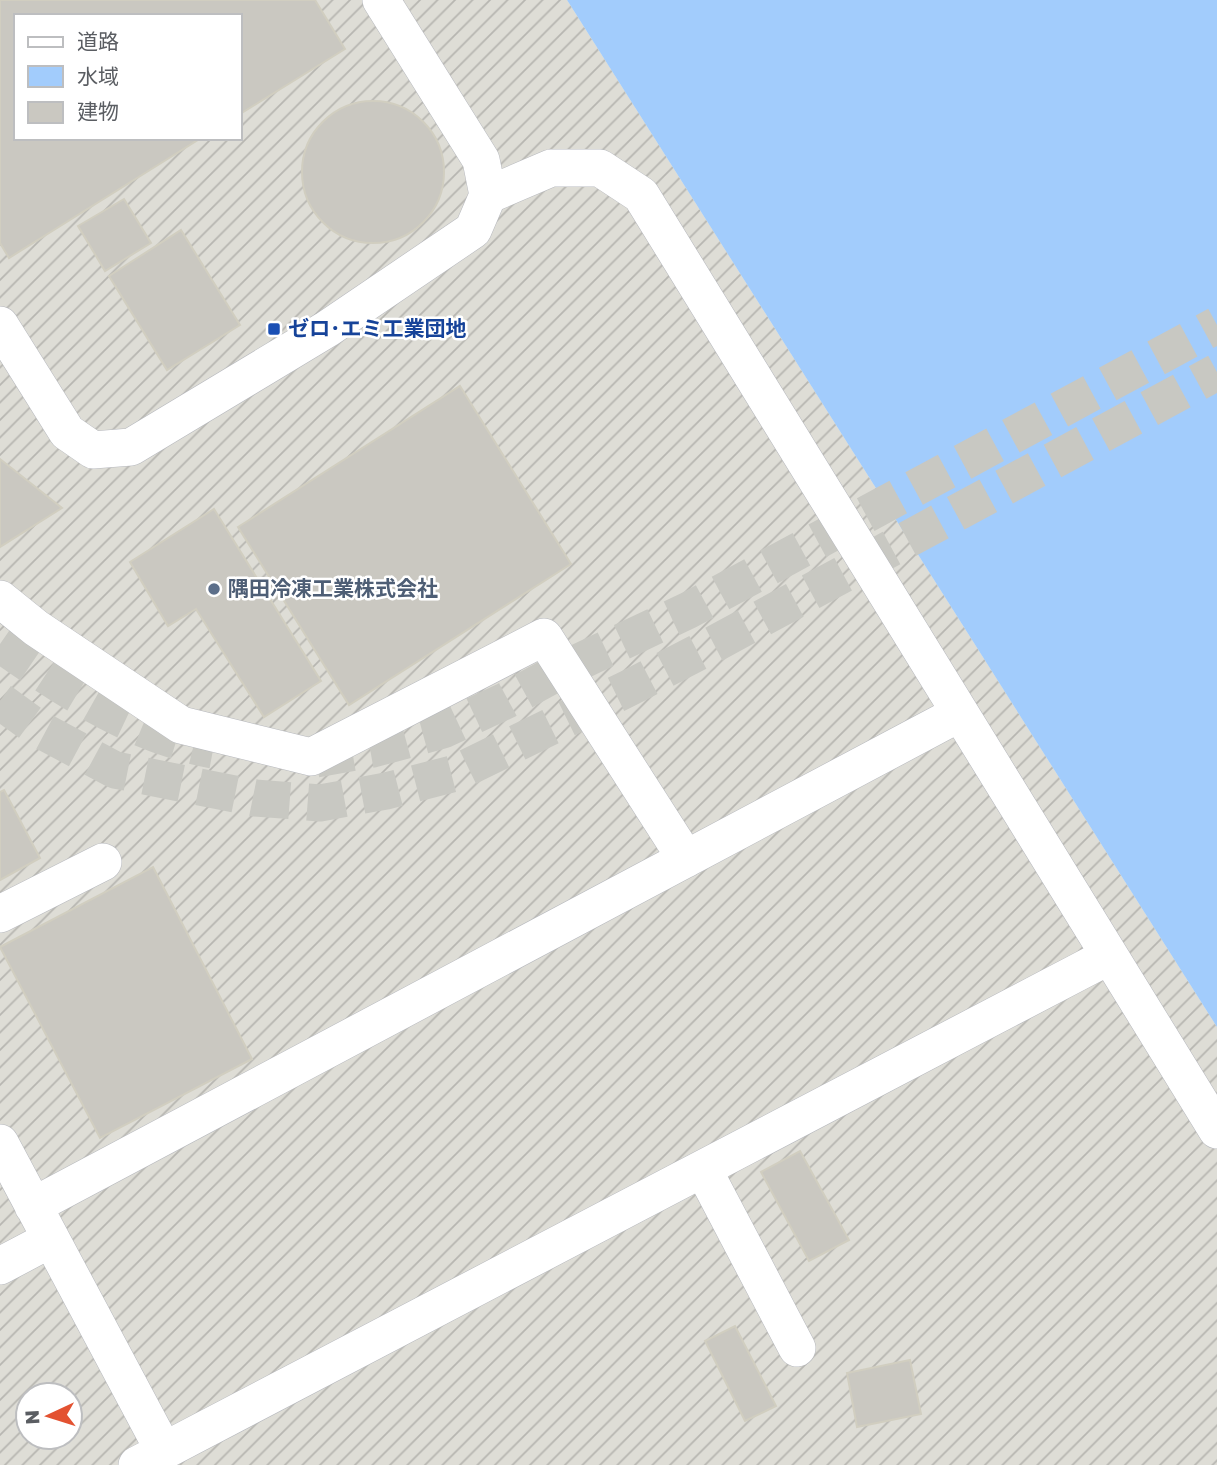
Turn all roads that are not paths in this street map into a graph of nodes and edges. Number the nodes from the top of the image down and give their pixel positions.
1 (381, 0) edge
2 (488, 195) junction
3 (0, 325) edge
4 (0, 599) edge
5 (960, 713) junction
6 (686, 859) junction
7 (103, 862) dead end
8 (0, 914) edge
9 (1109, 956) junction
10 (1217, 1130) edge
11 (0, 1143) edge
12 (703, 1169) junction
13 (33, 1206) junction
14 (49, 1240) junction
15 (0, 1266) edge
16 (797, 1348) dead end
17 (151, 1458) edge

1 - 2 street
2 - 3 street
2 - 5 street
4 - 6 street
5 - 6 street
5 - 9 street
6 - 13 street
7 - 8 street
9 - 10 street
9 - 12 street
11 - 13 street
12 - 16 street
12 - 17 street
13 - 14 street
14 - 15 street
14 - 17 street

